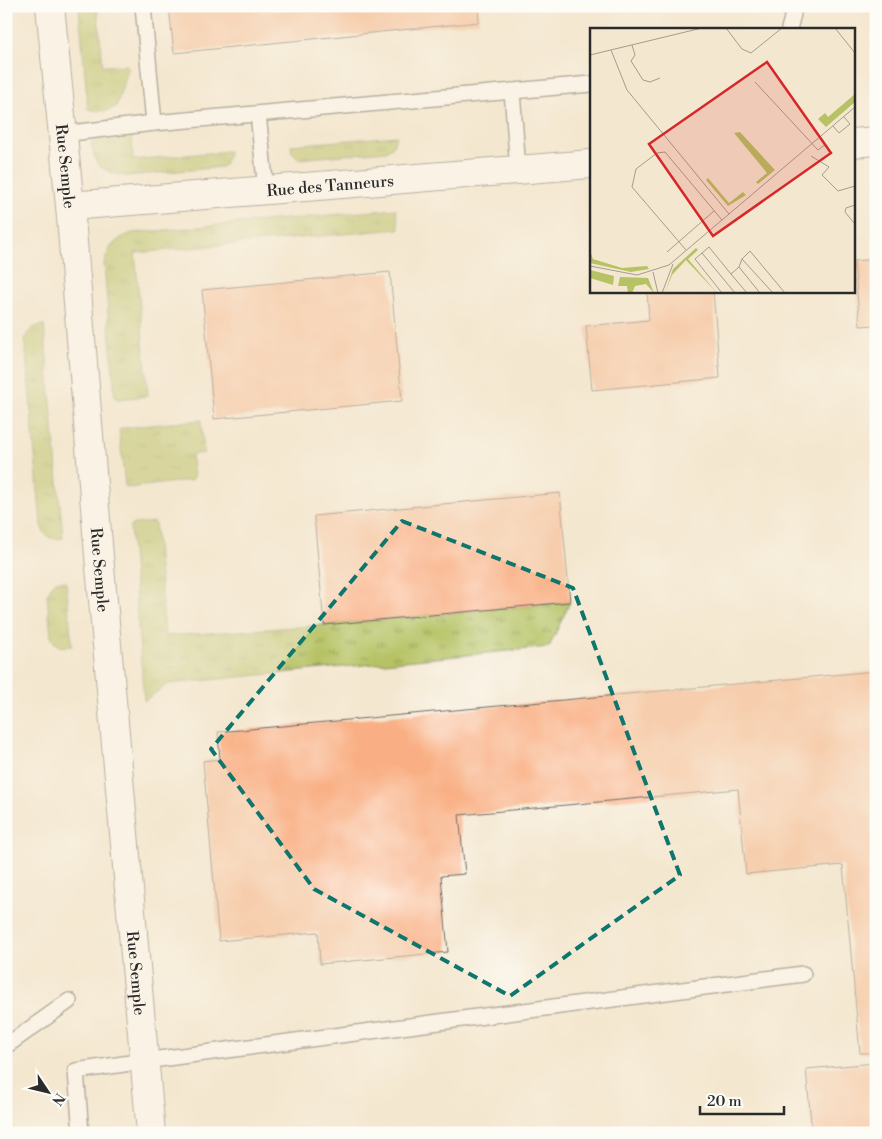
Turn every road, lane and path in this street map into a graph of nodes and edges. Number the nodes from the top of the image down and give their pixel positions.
1 (50, 6) edge
2 (143, 6) edge
3 (793, 6) edge
4 (789, 28) edge
5 (590, 84) edge
6 (512, 91) junction
7 (258, 114) junction
8 (154, 124) junction
9 (63, 134) junction
10 (876, 141) edge
11 (854, 143) edge
12 (590, 164) edge
13 (518, 170) junction
14 (266, 190) junction
15 (70, 206) junction
16 (802, 974) dead end
17 (69, 1001) dead end
18 (6, 1046) edge
19 (144, 1061) junction
20 (81, 1133) edge
21 (151, 1133) edge

1 - 9 street, Rue Semple
2 - 8 lane
3 - 4 lane
5 - 6 lane
6 - 7 lane
6 - 13 lane
7 - 8 lane
7 - 14 lane
8 - 9 lane
9 - 15 street, Rue Semple
10 - 11 street
12 - 13 street, Rue des Tanneurs
13 - 14 street, Rue des Tanneurs
14 - 15 street, Rue des Tanneurs
15 - 19 street, Rue Semple
16 - 19 lane
17 - 18 lane
19 - 20 lane
19 - 21 street, Rue Semple

